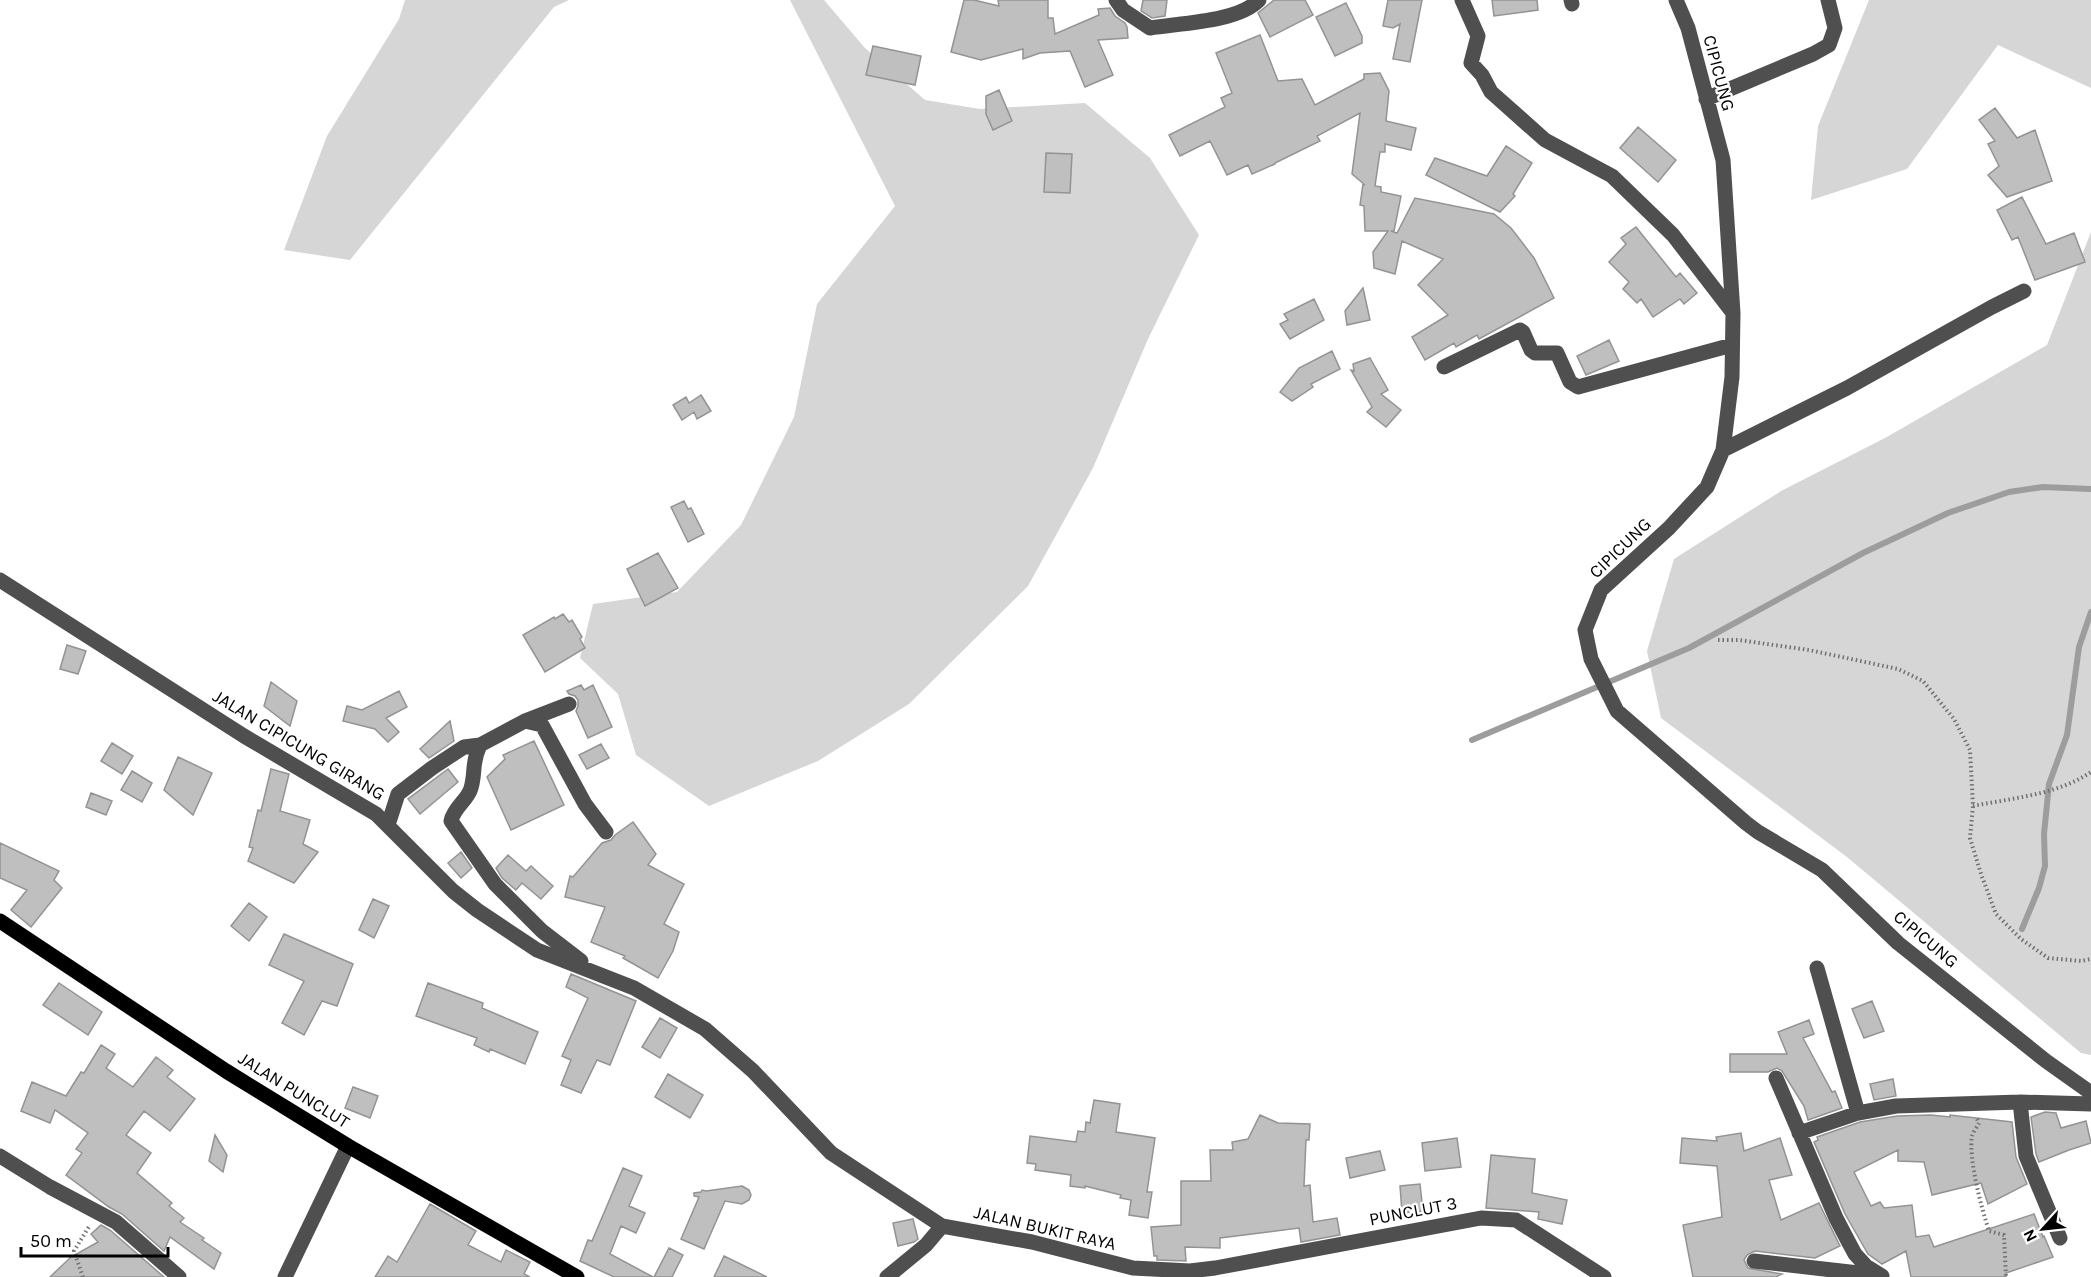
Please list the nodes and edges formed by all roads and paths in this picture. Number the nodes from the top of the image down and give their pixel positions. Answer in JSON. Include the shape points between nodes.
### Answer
{"nodes":[{"id":1,"x":1116,"y":0,"type":"edge"},
{"id":2,"x":1258,"y":0,"type":"edge"},
{"id":3,"x":1462,"y":0,"type":"edge"},
{"id":4,"x":1676,"y":0,"type":"edge"},
{"id":5,"x":1828,"y":0,"type":"edge"},
{"id":6,"x":1706,"y":99,"type":"junction"},
{"id":7,"x":2024,"y":291,"type":"dead end"},
{"id":8,"x":1733,"y":313,"type":"junction"},
{"id":9,"x":1732,"y":345,"type":"junction"},
{"id":10,"x":1444,"y":367,"type":"dead end"},
{"id":11,"x":1723,"y":450,"type":"junction"},
{"id":12,"x":0,"y":580,"type":"edge"},
{"id":13,"x":1718,"y":640,"type":"dead end"},
{"id":14,"x":569,"y":704,"type":"dead end"},
{"id":15,"x":525,"y":722,"type":"junction"},
{"id":16,"x":480,"y":745,"type":"junction"},
{"id":17,"x":2091,"y":772,"type":"edge"},
{"id":18,"x":1973,"y":806,"type":"junction"},
{"id":19,"x":388,"y":825,"type":"junction"},
{"id":20,"x":606,"y":832,"type":"dead end"},
{"id":21,"x":0,"y":921,"type":"edge"},
{"id":22,"x":2091,"y":959,"type":"edge"},
{"id":23,"x":1817,"y":968,"type":"dead end"},
{"id":24,"x":595,"y":972,"type":"junction"},
{"id":25,"x":1776,"y":1078,"type":"dead end"},
{"id":26,"x":2091,"y":1093,"type":"edge"},
{"id":27,"x":2020,"y":1101,"type":"junction"},
{"id":28,"x":2091,"y":1104,"type":"edge"},
{"id":29,"x":1858,"y":1113,"type":"junction"},
{"id":30,"x":1799,"y":1133,"type":"junction"},
{"id":31,"x":1972,"y":1136,"type":"dead end"},
{"id":32,"x":348,"y":1146,"type":"junction"},
{"id":33,"x":0,"y":1156,"type":"edge"},
{"id":34,"x":98,"y":1211,"type":"junction"},
{"id":35,"x":942,"y":1226,"type":"junction"},
{"id":36,"x":2060,"y":1238,"type":"dead end"},
{"id":37,"x":1754,"y":1261,"type":"dead end"},
{"id":38,"x":1215,"y":1268,"type":"joint"},
{"id":39,"x":83,"y":1277,"type":"edge"},
{"id":40,"x":179,"y":1277,"type":"edge"},
{"id":41,"x":285,"y":1277,"type":"edge"},
{"id":42,"x":577,"y":1277,"type":"edge"},
{"id":43,"x":887,"y":1277,"type":"edge"},
{"id":44,"x":1604,"y":1277,"type":"edge"},
{"id":45,"x":1882,"y":1277,"type":"edge"},
{"id":46,"x":2006,"y":1277,"type":"edge"}],
"edges":[{"from":1,"to":2,"type":"street","via":[[1123,10],[1150,28],[1237,15]]},
{"from":3,"to":8,"type":"street","via":[[1478,36],[1471,63],[1491,92],[1545,140],[1612,176],[1673,235]]},
{"from":4,"to":6,"type":"street","name":"CIPICUNG","via":[[1688,28]]},
{"from":5,"to":6,"type":"street","via":[[1835,28],[1829,45]]},
{"from":6,"to":8,"type":"street","name":"CIPICUNG","via":[[1723,160]]},
{"from":7,"to":11,"type":"street","via":[[1847,388]]},
{"from":8,"to":9,"type":"street","name":"CIPICUNG"},
{"from":9,"to":10,"type":"street","via":[[1578,387],[1570,382],[1557,353],[1536,354],[1520,330]]},
{"from":9,"to":11,"type":"street","name":"CIPICUNG"},
{"from":11,"to":26,"type":"street","name":"CIPICUNG","via":[[1707,487],[1601,590],[1585,630],[1591,659],[1617,711],[1746,823],[1822,870],[1898,944]]},
{"from":12,"to":19,"type":"street","name":"JALAN CIPICUNG GIRANG"},
{"from":13,"to":18,"type":"path","via":[[1809,650],[1898,669],[1923,681],[1954,719],[1970,750]]},
{"from":14,"to":15,"type":"street"},
{"from":15,"to":16,"type":"street"},
{"from":15,"to":20,"type":"street","via":[[542,725],[585,804]]},
{"from":16,"to":19,"type":"street","via":[[464,747],[398,794]]},
{"from":16,"to":24,"type":"street","via":[[474,757],[471,789],[453,813],[452,821],[495,884],[542,931]]},
{"from":17,"to":18,"type":"path","via":[[2079,781],[2050,791]]},
{"from":18,"to":22,"type":"path","via":[[1970,838],[1996,914],[2048,958]]},
{"from":19,"to":24,"type":"street","name":"JALAN CIPICUNG GIRANG","via":[[477,910],[537,950]]},
{"from":21,"to":32,"type":"main road","name":"JALAN PUNCLUT","via":[[226,1071]]},
{"from":23,"to":29,"type":"street"},
{"from":24,"to":35,"type":"street","name":"JALAN CIPICUNG GIRANG","via":[[634,987],[705,1029],[753,1071],[831,1153]]},
{"from":25,"to":30,"type":"street"},
{"from":27,"to":28,"type":"street"},
{"from":27,"to":29,"type":"street","via":[[1896,1106]]},
{"from":27,"to":36,"type":"street","via":[[2026,1156]]},
{"from":29,"to":30,"type":"street"},
{"from":30,"to":45,"type":"street","via":[[1855,1254]]},
{"from":31,"to":46,"type":"path","via":[[1982,1210],[1989,1231],[2004,1235]]},
{"from":32,"to":41,"type":"street"},
{"from":32,"to":42,"type":"main road","name":"JALAN PUNCLUT"},
{"from":33,"to":34,"type":"street"},
{"from":34,"to":39,"type":"path","via":[[74,1251]]},
{"from":34,"to":40,"type":"street"},
{"from":35,"to":38,"type":"street","name":"JALAN BUKIT RAYA","via":[[1032,1242],[1133,1268]]},
{"from":35,"to":43,"type":"street","via":[[926,1245]]},
{"from":37,"to":45,"type":"street"},
{"from":38,"to":44,"type":"street","name":"PUNCLUT 3","via":[[1481,1218],[1516,1220]]}]}
